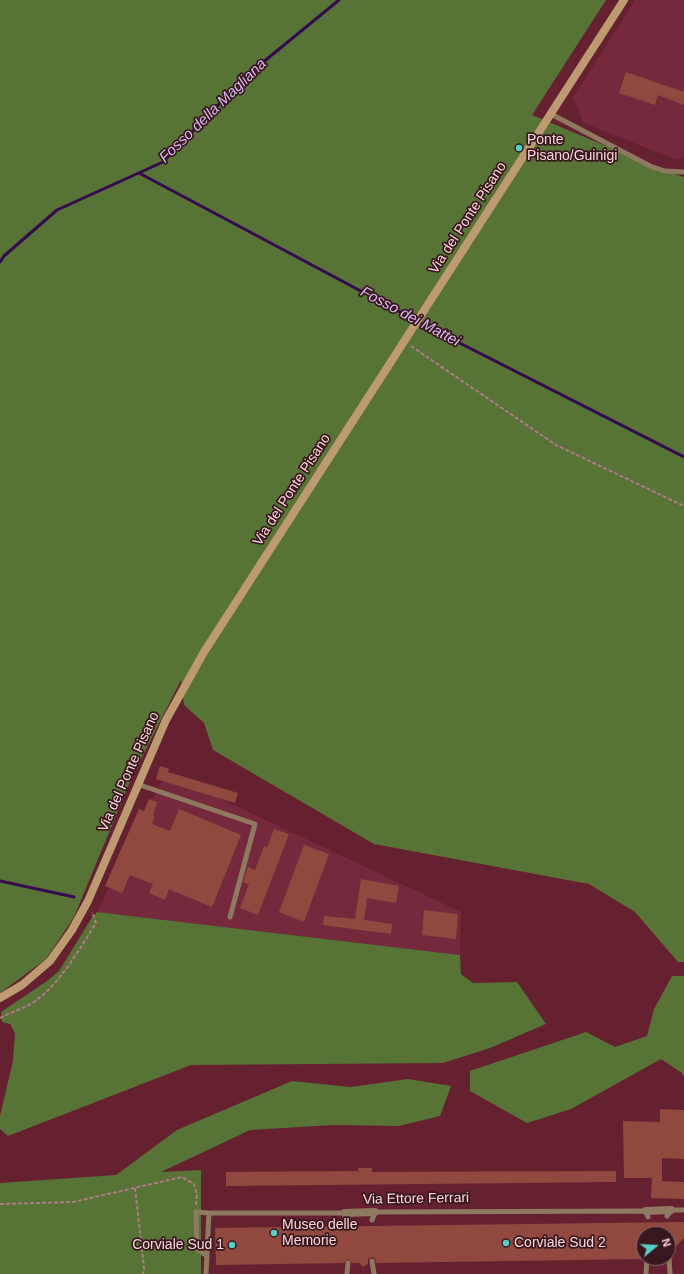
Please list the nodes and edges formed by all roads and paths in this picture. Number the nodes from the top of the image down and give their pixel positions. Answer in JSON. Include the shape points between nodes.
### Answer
{"nodes":[{"id":1,"x":624,"y":0,"type":"edge"},
{"id":2,"x":551,"y":114,"type":"junction"},
{"id":3,"x":684,"y":172,"type":"edge"},
{"id":4,"x":405,"y":339,"type":"junction"},
{"id":5,"x":684,"y":506,"type":"edge"},
{"id":6,"x":137,"y":784,"type":"junction"},
{"id":7,"x":88,"y":901,"type":"junction"},
{"id":8,"x":230,"y":917,"type":"dead end"},
{"id":9,"x":0,"y":998,"type":"edge"},
{"id":10,"x":0,"y":1018,"type":"edge"},
{"id":11,"x":135,"y":1188,"type":"junction"},
{"id":12,"x":0,"y":1204,"type":"edge"},
{"id":13,"x":684,"y":1210,"type":"edge"},
{"id":14,"x":196,"y":1212,"type":"junction"},
{"id":15,"x":375,"y":1212,"type":"junction"},
{"id":16,"x":209,"y":1213,"type":"junction"},
{"id":17,"x":669,"y":1213,"type":"joint"},
{"id":18,"x":647,"y":1214,"type":"joint"},
{"id":19,"x":347,"y":1216,"type":"joint"},
{"id":20,"x":372,"y":1220,"type":"dead end"},
{"id":21,"x":207,"y":1256,"type":"junction"},
{"id":22,"x":372,"y":1261,"type":"dead end"},
{"id":23,"x":348,"y":1263,"type":"dead end"},
{"id":24,"x":143,"y":1274,"type":"edge"},
{"id":25,"x":206,"y":1274,"type":"edge"},
{"id":26,"x":347,"y":1274,"type":"edge"},
{"id":27,"x":374,"y":1274,"type":"edge"}],
"edges":[{"from":1,"to":2,"type":"street","name":"Via del Ponte Pisano"},
{"from":2,"to":3,"type":"lane","via":[[650,166],[665,171]]},
{"from":2,"to":4,"type":"street","name":"Via del Ponte Pisano"},
{"from":4,"to":5,"type":"path","via":[[556,445]]},
{"from":4,"to":6,"type":"street","name":"Via del Ponte Pisano","via":[[204,652],[166,720]]},
{"from":6,"to":7,"type":"street","name":"Via del Ponte Pisano"},
{"from":6,"to":8,"type":"lane","via":[[255,824]]},
{"from":7,"to":9,"type":"street","name":"Via del Ponte Pisano","via":[[54,957],[22,985]]},
{"from":7,"to":10,"type":"path","via":[[96,923],[67,968],[31,1004]]},
{"from":11,"to":12,"type":"path","via":[[73,1202]]},
{"from":11,"to":14,"type":"path","via":[[176,1177],[187,1179],[194,1184],[197,1194]]},
{"from":11,"to":24,"type":"path"},
{"from":13,"to":17,"type":"lane","name":"Via Ettore Ferrari"},
{"from":14,"to":16,"type":"lane","name":"Via Ettore Ferrari"},
{"from":14,"to":21,"type":"lane","via":[[197,1249]]},
{"from":15,"to":18,"type":"lane","name":"Via Ettore Ferrari"},
{"from":15,"to":19,"type":"street","name":"Via Ettore Ferrari"},
{"from":15,"to":20,"type":"lane"},
{"from":16,"to":19,"type":"lane","name":"Via Ettore Ferrari"},
{"from":16,"to":21,"type":"lane"},
{"from":17,"to":18,"type":"street","name":"Via Ettore Ferrari"},
{"from":21,"to":25,"type":"lane"},
{"from":22,"to":27,"type":"lane"},
{"from":23,"to":26,"type":"lane"}]}
